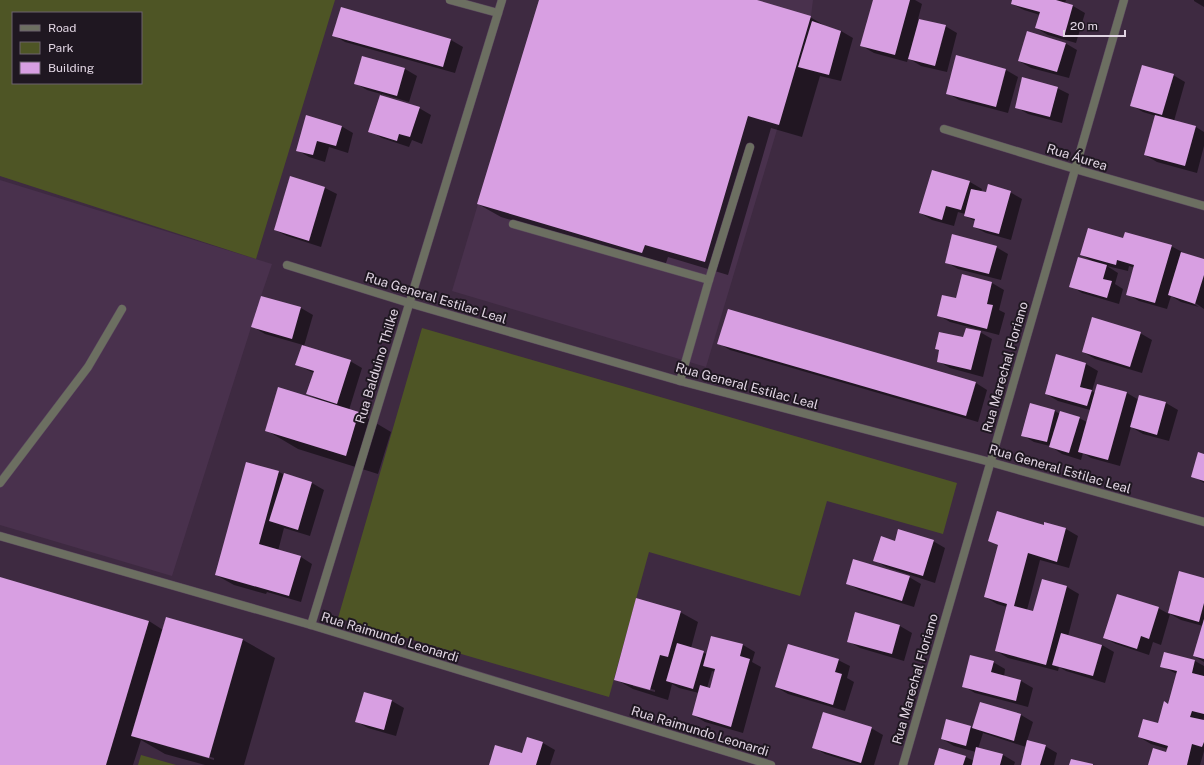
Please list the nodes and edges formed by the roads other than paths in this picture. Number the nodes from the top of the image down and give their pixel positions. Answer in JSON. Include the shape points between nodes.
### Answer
{"nodes":[{"id":1,"x":450,"y":0,"type":"edge"},
{"id":2,"x":502,"y":0,"type":"edge"},
{"id":3,"x":1124,"y":0,"type":"edge"},
{"id":4,"x":498,"y":14,"type":"junction"},
{"id":5,"x":944,"y":129,"type":"dead end"},
{"id":6,"x":750,"y":146,"type":"dead end"},
{"id":7,"x":1075,"y":169,"type":"junction"},
{"id":8,"x":1204,"y":206,"type":"edge"},
{"id":9,"x":513,"y":224,"type":"dead end"},
{"id":10,"x":287,"y":264,"type":"dead end"},
{"id":11,"x":709,"y":280,"type":"junction"},
{"id":12,"x":409,"y":303,"type":"junction"},
{"id":13,"x":122,"y":309,"type":"dead end"},
{"id":14,"x":680,"y":381,"type":"junction"},
{"id":15,"x":990,"y":462,"type":"junction"},
{"id":16,"x":0,"y":483,"type":"edge"},
{"id":17,"x":1204,"y":522,"type":"edge"},
{"id":18,"x":0,"y":536,"type":"edge"},
{"id":19,"x":311,"y":625,"type":"junction"},
{"id":20,"x":771,"y":765,"type":"edge"},
{"id":21,"x":903,"y":765,"type":"edge"}],
"edges":[{"from":1,"to":4,"type":"street"},
{"from":2,"to":4,"type":"street","name":"Rua Balduino Thilke"},
{"from":3,"to":7,"type":"street","name":"Rua Marechal Floriano"},
{"from":4,"to":12,"type":"street","name":"Rua Balduino Thilke"},
{"from":5,"to":7,"type":"street","name":"Rua Áurea"},
{"from":6,"to":11,"type":"street"},
{"from":7,"to":8,"type":"street","name":"Rua Áurea"},
{"from":7,"to":15,"type":"street","name":"Rua Marechal Floriano"},
{"from":9,"to":11,"type":"street"},
{"from":10,"to":12,"type":"street","name":"Rua General Estilac Leal"},
{"from":11,"to":14,"type":"street"},
{"from":12,"to":14,"type":"street","name":"Rua General Estilac Leal"},
{"from":12,"to":19,"type":"street","name":"Rua Balduino Thilke"},
{"from":13,"to":16,"type":"street","via":[[88,367]]},
{"from":14,"to":15,"type":"street","name":"Rua General Estilac Leal"},
{"from":15,"to":17,"type":"street","name":"Rua General Estilac Leal"},
{"from":15,"to":21,"type":"street","name":"Rua Marechal Floriano"},
{"from":18,"to":19,"type":"street","name":"Rua Raimundo Leonardi"},
{"from":19,"to":20,"type":"street","name":"Rua Raimundo Leonardi"}]}
